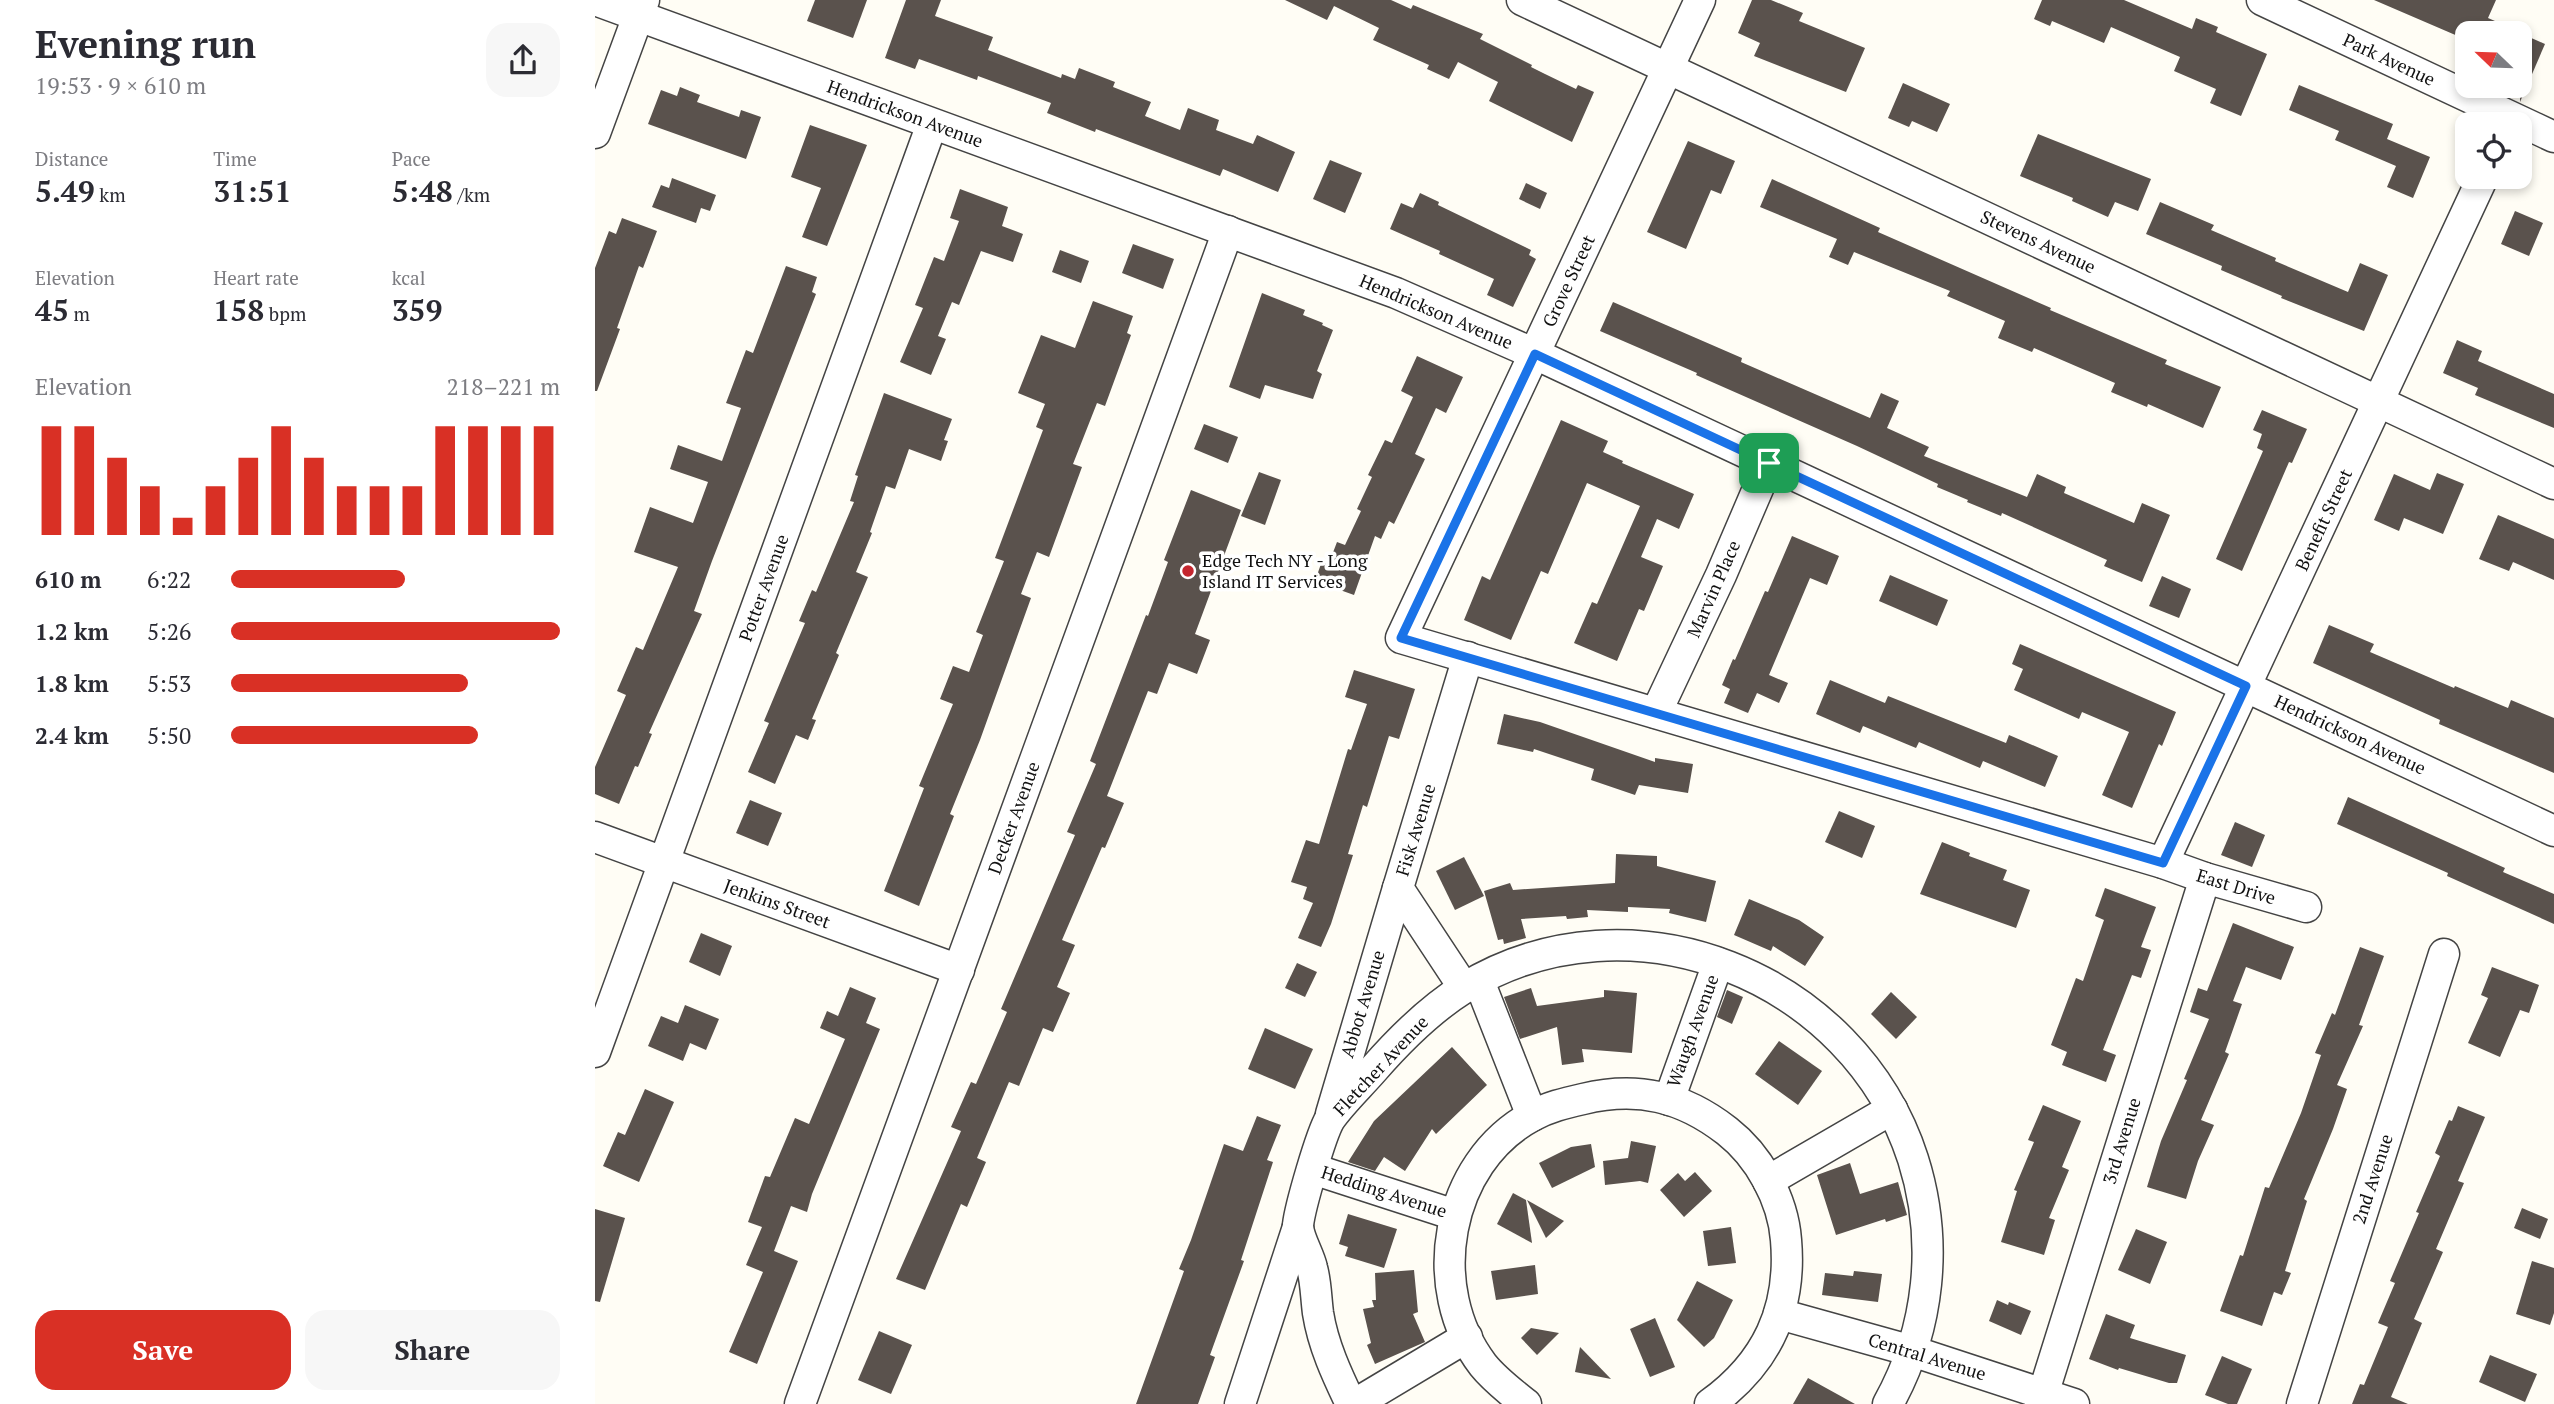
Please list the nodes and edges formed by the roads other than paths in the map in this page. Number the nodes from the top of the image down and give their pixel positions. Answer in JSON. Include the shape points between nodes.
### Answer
{"nodes":[{"id":1,"x":595,"y":0,"type":"edge"},
{"id":2,"x":1522,"y":0,"type":"edge"},
{"id":3,"x":1700,"y":0,"type":"edge"},
{"id":4,"x":2262,"y":0,"type":"edge"},
{"id":5,"x":641,"y":8,"type":"edge"},
{"id":6,"x":1668,"y":68,"type":"junction"},
{"id":7,"x":2491,"y":112,"type":"edge"},
{"id":8,"x":932,"y":124,"type":"junction"},
{"id":9,"x":2532,"y":129,"type":"edge"},
{"id":10,"x":595,"y":133,"type":"edge"},
{"id":11,"x":2554,"y":137,"type":"edge"},
{"id":12,"x":2477,"y":189,"type":"edge"},
{"id":13,"x":1228,"y":232,"type":"junction"},
{"id":14,"x":1535,"y":354,"type":"junction"},
{"id":15,"x":2379,"y":401,"type":"junction"},
{"id":16,"x":1769,"y":463,"type":"junction"},
{"id":17,"x":2554,"y":484,"type":"edge"},
{"id":18,"x":1401,"y":638,"type":"joint"},
{"id":19,"x":1468,"y":657,"type":"junction"},
{"id":20,"x":2246,"y":686,"type":"junction"},
{"id":21,"x":1656,"y":713,"type":"junction"},
{"id":22,"x":2554,"y":831,"type":"edge"},
{"id":23,"x":595,"y":837,"type":"edge"},
{"id":24,"x":664,"y":863,"type":"junction"},
{"id":25,"x":2163,"y":863,"type":"junction"},
{"id":26,"x":2204,"y":878,"type":"junction"},
{"id":27,"x":1398,"y":888,"type":"junction"},
{"id":28,"x":2306,"y":907,"type":"dead end"},
{"id":29,"x":2444,"y":954,"type":"dead end"},
{"id":30,"x":1718,"y":963,"type":"junction"},
{"id":31,"x":959,"y":970,"type":"junction"},
{"id":32,"x":1471,"y":985,"type":"junction"},
{"id":33,"x":595,"y":1052,"type":"edge"},
{"id":34,"x":1669,"y":1100,"type":"junction"},
{"id":35,"x":1892,"y":1110,"type":"junction"},
{"id":36,"x":1532,"y":1116,"type":"junction"},
{"id":37,"x":1329,"y":1121,"type":"junction"},
{"id":38,"x":1313,"y":1169,"type":"junction"},
{"id":39,"x":1768,"y":1181,"type":"junction"},
{"id":40,"x":1455,"y":1215,"type":"junction"},
{"id":41,"x":1298,"y":1227,"type":"junction"},
{"id":42,"x":1779,"y":1314,"type":"junction"},
{"id":43,"x":1467,"y":1337,"type":"junction"},
{"id":44,"x":1912,"y":1351,"type":"junction"},
{"id":45,"x":2042,"y":1399,"type":"edge"},
{"id":46,"x":800,"y":1404,"type":"edge"},
{"id":47,"x":1240,"y":1404,"type":"edge"},
{"id":48,"x":1353,"y":1404,"type":"edge"},
{"id":49,"x":1527,"y":1404,"type":"edge"},
{"id":50,"x":1710,"y":1404,"type":"edge"},
{"id":51,"x":1888,"y":1404,"type":"edge"},
{"id":52,"x":2074,"y":1404,"type":"edge"},
{"id":53,"x":2302,"y":1404,"type":"edge"}],
"edges":[{"from":1,"to":5,"type":"street","name":"Hendrickson Avenue"},
{"from":2,"to":6,"type":"street","name":"Stevens Avenue"},
{"from":3,"to":6,"type":"street","name":"Grove Street"},
{"from":4,"to":7,"type":"street","name":"Park Avenue"},
{"from":5,"to":8,"type":"street","name":"Hendrickson Avenue"},
{"from":5,"to":10,"type":"street"},
{"from":6,"to":14,"type":"street","name":"Grove Street"},
{"from":6,"to":15,"type":"street","name":"Stevens Avenue"},
{"from":8,"to":13,"type":"street","name":"Hendrickson Avenue"},
{"from":8,"to":24,"type":"street","name":"Potter Avenue"},
{"from":9,"to":11,"type":"street","name":"Park Avenue"},
{"from":12,"to":15,"type":"street","name":"Benefit Street"},
{"from":13,"to":14,"type":"street","name":"Hendrickson Avenue","via":[[1396,293]]},
{"from":13,"to":31,"type":"street","name":"Decker Avenue"},
{"from":14,"to":16,"type":"street","name":"Hendrickson Avenue"},
{"from":14,"to":18,"type":"street","name":"Grove Street"},
{"from":15,"to":17,"type":"street","name":"Stevens Avenue"},
{"from":15,"to":20,"type":"street","name":"Benefit Street"},
{"from":16,"to":20,"type":"street","name":"Hendrickson Avenue"},
{"from":16,"to":21,"type":"street","name":"Marvin Place"},
{"from":18,"to":19,"type":"street","name":"East Drive"},
{"from":19,"to":21,"type":"street","name":"East Drive"},
{"from":19,"to":27,"type":"street","name":"Fisk Avenue"},
{"from":20,"to":22,"type":"street","name":"Hendrickson Avenue"},
{"from":20,"to":25,"type":"street","name":"Benefit Street"},
{"from":21,"to":25,"type":"street","name":"East Drive"},
{"from":23,"to":24,"type":"street","name":"Jenkins Street"},
{"from":24,"to":31,"type":"street","name":"Jenkins Street"},
{"from":24,"to":33,"type":"street","name":"Potter Avenue"},
{"from":25,"to":26,"type":"street","name":"East Drive"},
{"from":26,"to":28,"type":"street","name":"East Drive"},
{"from":26,"to":45,"type":"street","name":"3rd Avenue"},
{"from":27,"to":32,"type":"street","name":"Fisk Avenue"},
{"from":27,"to":37,"type":"street","name":"Abbot Avenue"},
{"from":29,"to":53,"type":"street","name":"2nd Avenue"},
{"from":30,"to":32,"type":"street","name":"Fletcher Avenue","via":[[1665,948],[1603,946],[1541,956]]},
{"from":30,"to":34,"type":"street","name":"Waugh Avenue"},
{"from":30,"to":35,"type":"street","name":"Fletcher Avenue","via":[[1760,979],[1822,1021],[1850,1047]]},
{"from":31,"to":46,"type":"street","name":"Decker Avenue"},
{"from":32,"to":36,"type":"street","name":"Fisk Avenue"},
{"from":32,"to":37,"type":"street","name":"Fletcher Avenue","via":[[1417,1023]]},
{"from":34,"to":36,"type":"street","via":[[1635,1092],[1609,1093]]},
{"from":34,"to":39,"type":"street","via":[[1689,1106],[1735,1137]]},
{"from":35,"to":39,"type":"street"},
{"from":35,"to":44,"type":"street","name":"Fletcher Avenue","via":[[1918,1176],[1928,1246],[1922,1317]]},
{"from":36,"to":40,"type":"street","via":[[1503,1136],[1483,1160]]},
{"from":37,"to":38,"type":"street","name":"Fletcher Avenue"},
{"from":38,"to":40,"type":"street","name":"Hedding Avenue"},
{"from":38,"to":41,"type":"street","name":"Fletcher Avenue"},
{"from":39,"to":42,"type":"street","via":[[1779,1206],[1787,1247],[1786,1287]]},
{"from":40,"to":43,"type":"street","via":[[1450,1240],[1451,1290]]},
{"from":41,"to":47,"type":"street"},
{"from":41,"to":48,"type":"street","via":[[1313,1268],[1318,1316],[1331,1362]]},
{"from":42,"to":44,"type":"street","name":"Central Avenue"},
{"from":42,"to":50,"type":"street","via":[[1758,1357]]},
{"from":43,"to":48,"type":"street"},
{"from":43,"to":49,"type":"street","via":[[1483,1365]]},
{"from":44,"to":45,"type":"street","name":"Central Avenue"},
{"from":44,"to":51,"type":"street","name":"Fletcher Avenue"},
{"from":45,"to":52,"type":"street","name":"Central Avenue"}]}
